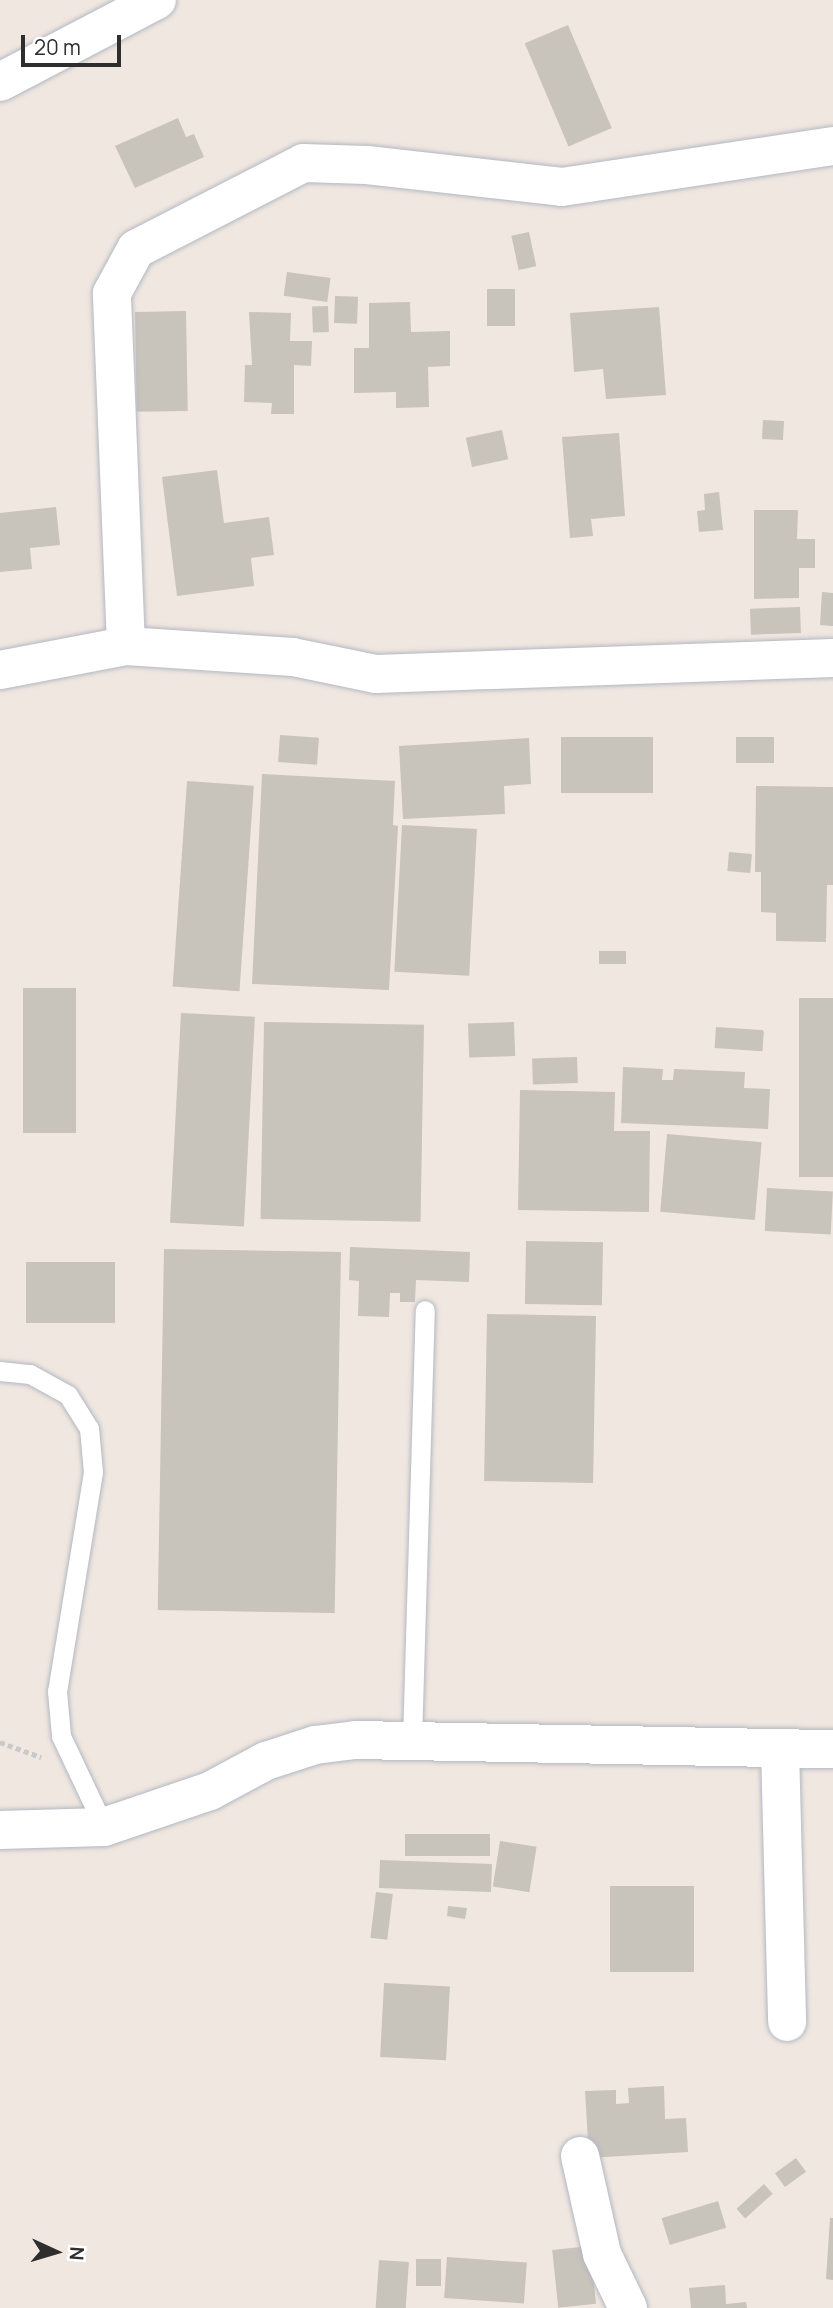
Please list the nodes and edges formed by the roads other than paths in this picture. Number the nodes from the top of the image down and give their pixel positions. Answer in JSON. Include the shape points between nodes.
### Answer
{"nodes":[{"id":1,"x":157,"y":0,"type":"edge"},
{"id":2,"x":0,"y":82,"type":"edge"},
{"id":3,"x":833,"y":146,"type":"edge"},
{"id":4,"x":126,"y":646,"type":"junction"},
{"id":5,"x":833,"y":658,"type":"edge"},
{"id":6,"x":0,"y":670,"type":"edge"},
{"id":7,"x":425,"y":1310,"type":"dead end"},
{"id":8,"x":0,"y":1371,"type":"edge"},
{"id":9,"x":412,"y":1741,"type":"junction"},
{"id":10,"x":780,"y":1749,"type":"junction"},
{"id":11,"x":833,"y":1749,"type":"edge"},
{"id":12,"x":104,"y":1827,"type":"junction"},
{"id":13,"x":0,"y":1830,"type":"edge"},
{"id":14,"x":787,"y":2022,"type":"dead end"},
{"id":15,"x":580,"y":2157,"type":"dead end"},
{"id":16,"x":628,"y":2308,"type":"edge"}],
"edges":[{"from":1,"to":2,"type":"street"},
{"from":3,"to":4,"type":"street","via":[[562,187],[367,165],[303,163],[136,250],[112,293]]},
{"from":4,"to":5,"type":"street","via":[[293,657],[376,674]]},
{"from":4,"to":6,"type":"street"},
{"from":7,"to":9,"type":"lane"},
{"from":8,"to":12,"type":"lane","via":[[30,1374],[68,1395],[89,1428],[93,1472],[57,1691],[61,1736]]},
{"from":9,"to":10,"type":"street"},
{"from":9,"to":12,"type":"street","via":[[315,1745],[266,1761],[172,1806]]},
{"from":10,"to":11,"type":"street"},
{"from":10,"to":14,"type":"street"},
{"from":12,"to":13,"type":"street"},
{"from":15,"to":16,"type":"street","via":[[602,2254]]}]}
